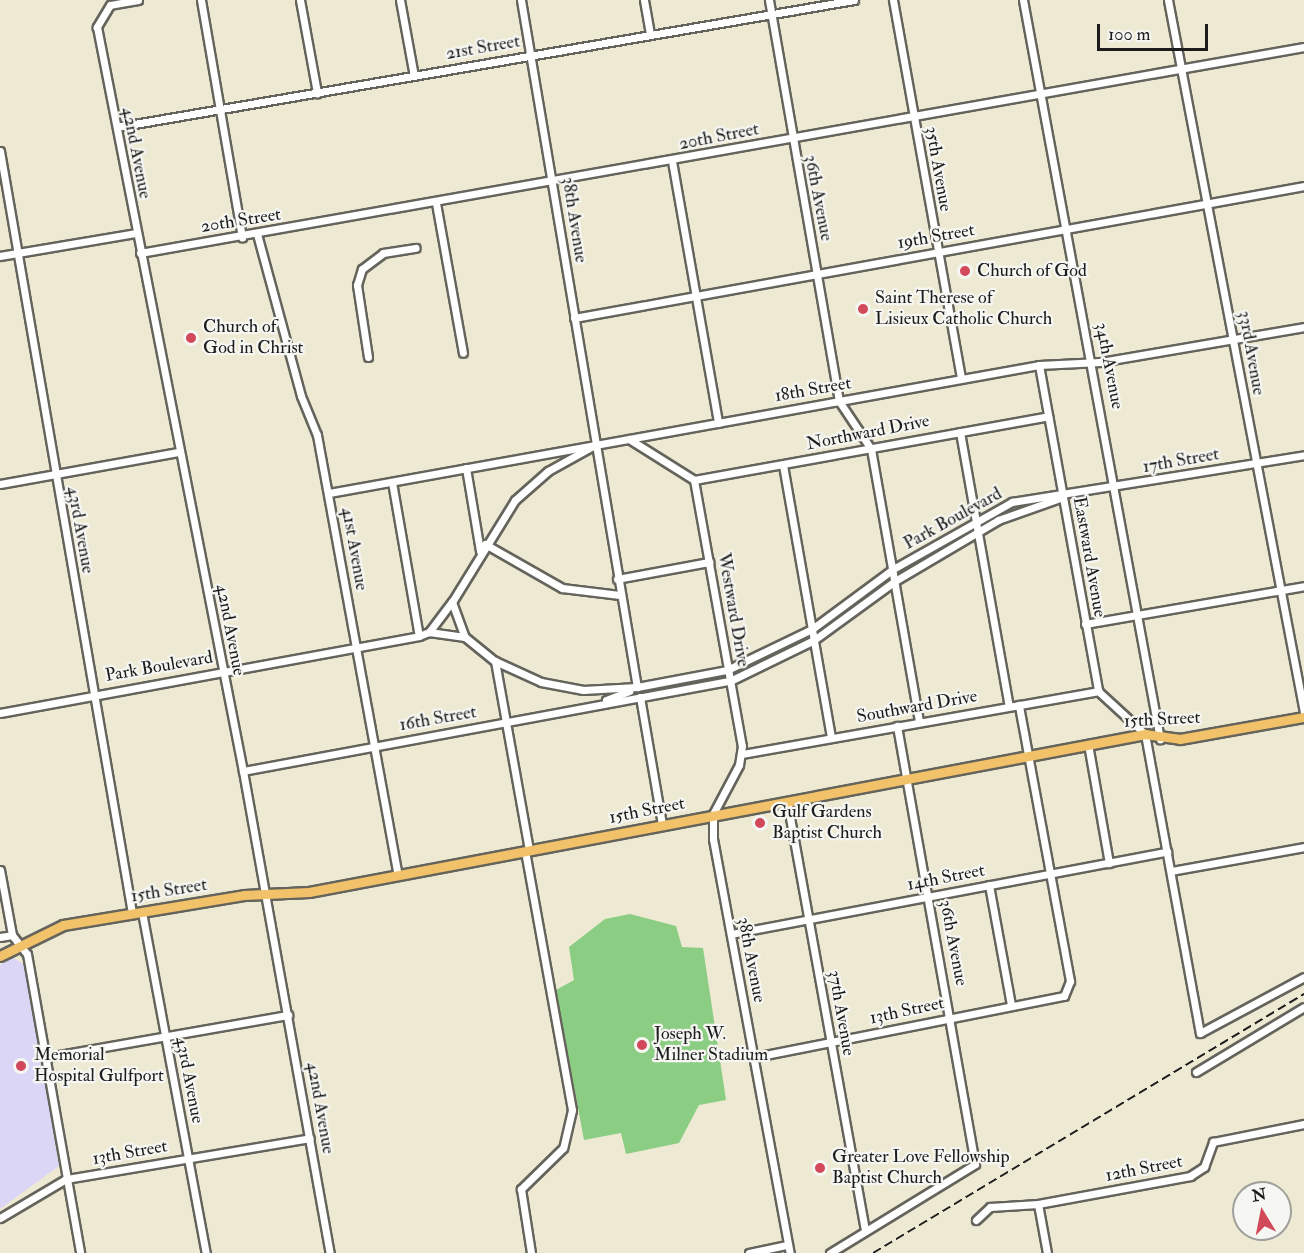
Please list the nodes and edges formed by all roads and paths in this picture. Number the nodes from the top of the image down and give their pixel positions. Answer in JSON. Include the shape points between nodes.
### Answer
{"nodes":[{"id":1,"x":138,"y":0,"type":"edge"},
{"id":2,"x":201,"y":0,"type":"edge"},
{"id":3,"x":300,"y":0,"type":"edge"},
{"id":4,"x":400,"y":0,"type":"edge"},
{"id":5,"x":521,"y":0,"type":"edge"},
{"id":6,"x":644,"y":0,"type":"edge"},
{"id":7,"x":769,"y":0,"type":"edge"},
{"id":8,"x":854,"y":0,"type":"edge"},
{"id":9,"x":893,"y":0,"type":"edge"},
{"id":10,"x":1023,"y":0,"type":"edge"},
{"id":11,"x":1168,"y":0,"type":"edge"},
{"id":12,"x":771,"y":14,"type":"junction"},
{"id":13,"x":650,"y":34,"type":"junction"},
{"id":14,"x":1304,"y":47,"type":"edge"},
{"id":15,"x":531,"y":55,"type":"junction"},
{"id":16,"x":1180,"y":68,"type":"junction"},
{"id":17,"x":414,"y":76,"type":"junction"},
{"id":18,"x":317,"y":93,"type":"junction"},
{"id":19,"x":1040,"y":93,"type":"junction"},
{"id":20,"x":219,"y":111,"type":"junction"},
{"id":21,"x":913,"y":117,"type":"junction"},
{"id":22,"x":117,"y":127,"type":"junction"},
{"id":23,"x":791,"y":139,"type":"junction"},
{"id":24,"x":0,"y":151,"type":"edge"},
{"id":25,"x":672,"y":161,"type":"junction"},
{"id":26,"x":553,"y":183,"type":"junction"},
{"id":27,"x":1304,"y":186,"type":"edge"},
{"id":28,"x":436,"y":203,"type":"junction"},
{"id":29,"x":1207,"y":203,"type":"junction"},
{"id":30,"x":1066,"y":228,"type":"junction"},
{"id":31,"x":136,"y":233,"type":"junction"},
{"id":32,"x":257,"y":234,"type":"junction"},
{"id":33,"x":242,"y":237,"type":"junction"},
{"id":34,"x":416,"y":248,"type":"dead end"},
{"id":35,"x":939,"y":252,"type":"junction"},
{"id":36,"x":18,"y":253,"type":"junction"},
{"id":37,"x":140,"y":253,"type":"junction"},
{"id":38,"x":0,"y":256,"type":"edge"},
{"id":39,"x":817,"y":273,"type":"junction"},
{"id":40,"x":696,"y":295,"type":"junction"},
{"id":41,"x":574,"y":318,"type":"junction"},
{"id":42,"x":1304,"y":327,"type":"edge"},
{"id":43,"x":1233,"y":340,"type":"junction"},
{"id":44,"x":464,"y":353,"type":"dead end"},
{"id":45,"x":368,"y":357,"type":"dead end"},
{"id":46,"x":1092,"y":359,"type":"junction"},
{"id":47,"x":1039,"y":365,"type":"junction"},
{"id":48,"x":961,"y":379,"type":"junction"},
{"id":49,"x":839,"y":401,"type":"junction"},
{"id":50,"x":1048,"y":416,"type":"junction"},
{"id":51,"x":718,"y":423,"type":"junction"},
{"id":52,"x":960,"y":432,"type":"junction"},
{"id":53,"x":629,"y":439,"type":"junction"},
{"id":54,"x":593,"y":446,"type":"junction"},
{"id":55,"x":871,"y":449,"type":"junction"},
{"id":56,"x":178,"y":452,"type":"junction"},
{"id":57,"x":1304,"y":455,"type":"edge"},
{"id":58,"x":1255,"y":464,"type":"junction"},
{"id":59,"x":783,"y":465,"type":"junction"},
{"id":60,"x":466,"y":468,"type":"junction"},
{"id":61,"x":55,"y":473,"type":"junction"},
{"id":62,"x":694,"y":480,"type":"junction"},
{"id":63,"x":392,"y":482,"type":"junction"},
{"id":64,"x":0,"y":484,"type":"edge"},
{"id":65,"x":1116,"y":488,"type":"junction"},
{"id":66,"x":329,"y":493,"type":"junction"},
{"id":67,"x":1063,"y":497,"type":"junction"},
{"id":68,"x":976,"y":523,"type":"junction"},
{"id":69,"x":978,"y":534,"type":"junction"},
{"id":70,"x":485,"y":544,"type":"junction"},
{"id":71,"x":480,"y":551,"type":"junction"},
{"id":72,"x":709,"y":562,"type":"junction"},
{"id":73,"x":893,"y":569,"type":"junction"},
{"id":74,"x":617,"y":579,"type":"junction"},
{"id":75,"x":895,"y":581,"type":"junction"},
{"id":76,"x":1304,"y":586,"type":"edge"},
{"id":77,"x":1280,"y":591,"type":"junction"},
{"id":78,"x":620,"y":595,"type":"junction"},
{"id":79,"x":452,"y":602,"type":"junction"},
{"id":80,"x":1140,"y":615,"type":"junction"},
{"id":81,"x":1085,"y":624,"type":"junction"},
{"id":82,"x":812,"y":628,"type":"junction"},
{"id":83,"x":429,"y":632,"type":"junction"},
{"id":84,"x":419,"y":636,"type":"junction"},
{"id":85,"x":465,"y":636,"type":"junction"},
{"id":86,"x":813,"y":640,"type":"junction"},
{"id":87,"x":357,"y":648,"type":"junction"},
{"id":88,"x":495,"y":661,"type":"junction"},
{"id":89,"x":727,"y":670,"type":"junction"},
{"id":90,"x":223,"y":671,"type":"junction"},
{"id":91,"x":730,"y":681,"type":"junction"},
{"id":92,"x":637,"y":687,"type":"junction"},
{"id":93,"x":1098,"y":691,"type":"junction"},
{"id":94,"x":93,"y":694,"type":"junction"},
{"id":95,"x":640,"y":697,"type":"junction"},
{"id":96,"x":1019,"y":705,"type":"junction"},
{"id":97,"x":588,"y":706,"type":"junction"},
{"id":98,"x":1009,"y":706,"type":"junction"},
{"id":99,"x":1304,"y":712,"type":"edge"},
{"id":100,"x":0,"y":713,"type":"edge"},
{"id":101,"x":1304,"y":717,"type":"edge"},
{"id":102,"x":506,"y":721,"type":"junction"},
{"id":103,"x":920,"y":722,"type":"junction"},
{"id":104,"x":897,"y":726,"type":"junction"},
{"id":105,"x":1145,"y":734,"type":"junction"},
{"id":106,"x":831,"y":738,"type":"junction"},
{"id":107,"x":1160,"y":739,"type":"junction"},
{"id":108,"x":1088,"y":744,"type":"junction"},
{"id":109,"x":375,"y":746,"type":"junction"},
{"id":110,"x":742,"y":754,"type":"junction"},
{"id":111,"x":1028,"y":754,"type":"junction"},
{"id":112,"x":243,"y":771,"type":"junction"},
{"id":113,"x":907,"y":777,"type":"junction"},
{"id":114,"x":787,"y":801,"type":"junction"},
{"id":115,"x":713,"y":814,"type":"junction"},
{"id":116,"x":662,"y":825,"type":"junction"},
{"id":117,"x":1304,"y":847,"type":"edge"},
{"id":118,"x":527,"y":851,"type":"junction"},
{"id":119,"x":1167,"y":852,"type":"junction"},
{"id":120,"x":1109,"y":863,"type":"junction"},
{"id":121,"x":0,"y":870,"type":"edge"},
{"id":122,"x":1171,"y":872,"type":"junction"},
{"id":123,"x":1049,"y":874,"type":"junction"},
{"id":124,"x":398,"y":875,"type":"junction"},
{"id":125,"x":988,"y":885,"type":"junction"},
{"id":126,"x":265,"y":896,"type":"junction"},
{"id":127,"x":929,"y":897,"type":"junction"},
{"id":128,"x":142,"y":912,"type":"junction"},
{"id":129,"x":132,"y":913,"type":"junction"},
{"id":130,"x":808,"y":919,"type":"junction"},
{"id":131,"x":730,"y":934,"type":"junction"},
{"id":132,"x":12,"y":935,"type":"junction"},
{"id":133,"x":0,"y":937,"type":"edge"},
{"id":134,"x":20,"y":943,"type":"junction"},
{"id":135,"x":0,"y":956,"type":"edge"},
{"id":136,"x":1304,"y":977,"type":"edge"},
{"id":137,"x":1011,"y":1005,"type":"junction"},
{"id":138,"x":1304,"y":1007,"type":"edge"},
{"id":139,"x":288,"y":1015,"type":"junction"},
{"id":140,"x":952,"y":1017,"type":"junction"},
{"id":141,"x":166,"y":1036,"type":"junction"},
{"id":142,"x":830,"y":1042,"type":"junction"},
{"id":143,"x":47,"y":1057,"type":"junction"},
{"id":144,"x":755,"y":1057,"type":"junction"},
{"id":145,"x":1196,"y":1072,"type":"dead end"},
{"id":146,"x":1304,"y":1124,"type":"edge"},
{"id":147,"x":310,"y":1138,"type":"junction"},
{"id":148,"x":188,"y":1158,"type":"junction"},
{"id":149,"x":66,"y":1179,"type":"junction"},
{"id":150,"x":1038,"y":1204,"type":"junction"},
{"id":151,"x":0,"y":1218,"type":"edge"},
{"id":152,"x":976,"y":1220,"type":"dead end"},
{"id":153,"x":865,"y":1232,"type":"junction"},
{"id":154,"x":788,"y":1245,"type":"junction"},
{"id":155,"x":80,"y":1253,"type":"edge"},
{"id":156,"x":206,"y":1253,"type":"edge"},
{"id":157,"x":330,"y":1253,"type":"edge"},
{"id":158,"x":531,"y":1253,"type":"edge"},
{"id":159,"x":749,"y":1253,"type":"edge"},
{"id":160,"x":790,"y":1253,"type":"edge"},
{"id":161,"x":830,"y":1253,"type":"edge"},
{"id":162,"x":1047,"y":1253,"type":"edge"}],
"edges":[{"from":1,"to":22,"type":"street","name":"42nd Avenue","via":[[110,5],[100,15],[97,27]]},
{"from":2,"to":20,"type":"street"},
{"from":3,"to":18,"type":"street"},
{"from":4,"to":17,"type":"street"},
{"from":5,"to":15,"type":"street","name":"38th Avenue"},
{"from":6,"to":13,"type":"street"},
{"from":7,"to":12,"type":"street","name":"36th Avenue"},
{"from":8,"to":12,"type":"street","name":"21st Street"},
{"from":9,"to":21,"type":"street","name":"35th Avenue"},
{"from":10,"to":19,"type":"street","name":"34th Avenue"},
{"from":11,"to":16,"type":"street","name":"33rd Avenue"},
{"from":12,"to":13,"type":"street","name":"21st Street"},
{"from":12,"to":23,"type":"street","name":"36th Avenue"},
{"from":13,"to":15,"type":"street","name":"21st Street"},
{"from":14,"to":16,"type":"street","name":"20th Street"},
{"from":15,"to":17,"type":"street","name":"21st Street"},
{"from":15,"to":26,"type":"street","name":"38th Avenue"},
{"from":16,"to":19,"type":"street","name":"20th Street"},
{"from":16,"to":29,"type":"street","name":"33rd Avenue"},
{"from":17,"to":18,"type":"street","name":"21st Street"},
{"from":18,"to":20,"type":"street","name":"21st Street"},
{"from":19,"to":21,"type":"street","name":"20th Street"},
{"from":19,"to":30,"type":"street","name":"34th Avenue"},
{"from":20,"to":22,"type":"street","name":"21st Street"},
{"from":20,"to":33,"type":"street"},
{"from":21,"to":23,"type":"street","name":"20th Street"},
{"from":21,"to":35,"type":"street","name":"35th Avenue"},
{"from":22,"to":31,"type":"street","name":"42nd Avenue"},
{"from":23,"to":25,"type":"street","name":"20th Street"},
{"from":23,"to":39,"type":"street","name":"36th Avenue"},
{"from":24,"to":36,"type":"street","name":"43rd Avenue"},
{"from":25,"to":26,"type":"street","name":"20th Street"},
{"from":25,"to":40,"type":"street"},
{"from":26,"to":28,"type":"street","name":"20th Street"},
{"from":26,"to":41,"type":"street","name":"38th Avenue"},
{"from":27,"to":29,"type":"street","name":"19th Street"},
{"from":28,"to":32,"type":"street","name":"20th Street"},
{"from":28,"to":44,"type":"street"},
{"from":29,"to":30,"type":"street","name":"19th Street"},
{"from":29,"to":43,"type":"street","name":"33rd Avenue"},
{"from":30,"to":35,"type":"street","name":"19th Street"},
{"from":30,"to":46,"type":"street","name":"34th Avenue"},
{"from":31,"to":36,"type":"street"},
{"from":31,"to":37,"type":"street","name":"42nd Avenue"},
{"from":32,"to":33,"type":"street","name":"20th Street"},
{"from":32,"to":66,"type":"street","name":"41st Avenue"},
{"from":33,"to":37,"type":"street","name":"20th Street"},
{"from":34,"to":45,"type":"street","via":[[383,253],[362,269],[357,285]]},
{"from":35,"to":39,"type":"street","name":"19th Street"},
{"from":35,"to":48,"type":"street","name":"35th Avenue"},
{"from":36,"to":38,"type":"street"},
{"from":36,"to":61,"type":"street","name":"43rd Avenue"},
{"from":37,"to":56,"type":"street","name":"42nd Avenue"},
{"from":39,"to":40,"type":"street","name":"19th Street"},
{"from":39,"to":49,"type":"street","name":"36th Avenue"},
{"from":40,"to":41,"type":"street","name":"19th Street"},
{"from":40,"to":51,"type":"street"},
{"from":41,"to":54,"type":"street","name":"38th Avenue"},
{"from":42,"to":43,"type":"street","name":"18th Street"},
{"from":43,"to":46,"type":"street","name":"18th Street"},
{"from":43,"to":58,"type":"street","name":"33rd Avenue"},
{"from":46,"to":47,"type":"street","name":"18th Street"},
{"from":46,"to":65,"type":"street","name":"34th Avenue"},
{"from":47,"to":48,"type":"street","name":"18th Street"},
{"from":47,"to":50,"type":"street","name":"Eastward Avenue"},
{"from":48,"to":49,"type":"street","name":"18th Street"},
{"from":49,"to":51,"type":"street","name":"18th Street"},
{"from":49,"to":55,"type":"street"},
{"from":50,"to":52,"type":"street","name":"Northward Drive"},
{"from":50,"to":67,"type":"street","name":"Eastward Avenue"},
{"from":51,"to":53,"type":"street","name":"18th Street"},
{"from":52,"to":55,"type":"street","name":"Northward Drive"},
{"from":52,"to":68,"type":"street"},
{"from":53,"to":54,"type":"street","name":"18th Street"},
{"from":53,"to":62,"type":"street"},
{"from":54,"to":60,"type":"street","name":"18th Street"},
{"from":54,"to":70,"type":"street","via":[[526,488]]},
{"from":54,"to":74,"type":"street","name":"38th Avenue"},
{"from":55,"to":59,"type":"street","name":"Northward Drive"},
{"from":55,"to":73,"type":"street"},
{"from":56,"to":61,"type":"street"},
{"from":56,"to":90,"type":"street","name":"42nd Avenue"},
{"from":57,"to":58,"type":"street","name":"17th Street"},
{"from":58,"to":65,"type":"street","name":"17th Street"},
{"from":58,"to":77,"type":"street","name":"33rd Avenue"},
{"from":59,"to":62,"type":"street","name":"Northward Drive"},
{"from":59,"to":82,"type":"street"},
{"from":60,"to":63,"type":"street","name":"18th Street"},
{"from":60,"to":71,"type":"street"},
{"from":61,"to":64,"type":"street"},
{"from":61,"to":94,"type":"street","name":"43rd Avenue"},
{"from":62,"to":72,"type":"street","name":"Westward Drive"},
{"from":63,"to":66,"type":"street","name":"18th Street"},
{"from":63,"to":84,"type":"street"},
{"from":65,"to":67,"type":"street","name":"17th Street"},
{"from":65,"to":80,"type":"street","name":"34th Avenue"},
{"from":66,"to":87,"type":"street","name":"41st Avenue"},
{"from":67,"to":68,"type":"street","name":"Park Boulevard","via":[[1012,502]]},
{"from":67,"to":69,"type":"street","name":"Park Boulevard","via":[[1004,517]]},
{"from":67,"to":81,"type":"street","name":"Eastward Avenue"},
{"from":68,"to":69,"type":"street"},
{"from":68,"to":73,"type":"street","name":"Park Boulevard"},
{"from":69,"to":75,"type":"street","name":"Park Boulevard"},
{"from":69,"to":98,"type":"street"},
{"from":70,"to":71,"type":"street"},
{"from":70,"to":78,"type":"street","via":[[562,588]]},
{"from":71,"to":79,"type":"street"},
{"from":72,"to":74,"type":"street"},
{"from":72,"to":89,"type":"street","name":"Westward Drive"},
{"from":73,"to":75,"type":"street"},
{"from":73,"to":82,"type":"street","name":"Park Boulevard"},
{"from":74,"to":78,"type":"street","name":"38th Avenue"},
{"from":75,"to":86,"type":"street","name":"Park Boulevard"},
{"from":75,"to":103,"type":"street"},
{"from":76,"to":77,"type":"street"},
{"from":77,"to":80,"type":"street"},
{"from":77,"to":99,"type":"street","name":"33rd Avenue"},
{"from":78,"to":92,"type":"street","name":"38th Avenue"},
{"from":79,"to":83,"type":"street"},
{"from":79,"to":85,"type":"street","name":"Park Boulevard"},
{"from":80,"to":81,"type":"street"},
{"from":80,"to":107,"type":"street","name":"34th Avenue"},
{"from":81,"to":93,"type":"street","name":"Eastward Avenue"},
{"from":82,"to":86,"type":"street"},
{"from":82,"to":89,"type":"street","name":"Park Boulevard"},
{"from":83,"to":84,"type":"street","name":"Park Boulevard"},
{"from":83,"to":85,"type":"street","name":"Park Boulevard"},
{"from":84,"to":87,"type":"street","name":"Park Boulevard"},
{"from":85,"to":88,"type":"street","name":"Park Boulevard"},
{"from":86,"to":91,"type":"street","name":"Park Boulevard"},
{"from":86,"to":106,"type":"street"},
{"from":87,"to":90,"type":"street","name":"Park Boulevard"},
{"from":87,"to":109,"type":"street","name":"41st Avenue"},
{"from":88,"to":92,"type":"street","name":"Park Boulevard","via":[[554,686]]},
{"from":88,"to":102,"type":"street"},
{"from":89,"to":91,"type":"street","name":"Westward Drive"},
{"from":89,"to":92,"type":"street","name":"Park Boulevard"},
{"from":90,"to":94,"type":"street","name":"Park Boulevard"},
{"from":90,"to":112,"type":"street","name":"42nd Avenue"},
{"from":91,"to":95,"type":"street","name":"Park Boulevard"},
{"from":91,"to":110,"type":"street","name":"Westward Drive"},
{"from":92,"to":97,"type":"street"},
{"from":93,"to":96,"type":"street","name":"Southward Drive"},
{"from":93,"to":105,"type":"street"},
{"from":94,"to":100,"type":"street","name":"Park Boulevard"},
{"from":94,"to":129,"type":"street","name":"43rd Avenue"},
{"from":95,"to":97,"type":"street","name":"16th Street"},
{"from":95,"to":116,"type":"street"},
{"from":96,"to":98,"type":"street","name":"Southward Drive"},
{"from":96,"to":111,"type":"street"},
{"from":97,"to":102,"type":"street","name":"16th Street"},
{"from":98,"to":103,"type":"street","name":"Southward Drive"},
{"from":101,"to":107,"type":"main road","name":"15th Street"},
{"from":102,"to":109,"type":"street","name":"16th Street"},
{"from":102,"to":118,"type":"street"},
{"from":103,"to":104,"type":"street","name":"Southward Drive"},
{"from":104,"to":106,"type":"street","name":"Southward Drive"},
{"from":104,"to":113,"type":"street","name":"36th Avenue"},
{"from":105,"to":107,"type":"main road","name":"15th Street"},
{"from":105,"to":108,"type":"main road","name":"15th Street"},
{"from":105,"to":119,"type":"street"},
{"from":106,"to":110,"type":"street","name":"Southward Drive"},
{"from":108,"to":111,"type":"main road","name":"15th Street"},
{"from":108,"to":120,"type":"street"},
{"from":109,"to":112,"type":"street","name":"16th Street"},
{"from":109,"to":124,"type":"street","name":"41st Avenue"},
{"from":110,"to":115,"type":"street"},
{"from":111,"to":113,"type":"main road","name":"15th Street"},
{"from":111,"to":123,"type":"street"},
{"from":112,"to":126,"type":"street","name":"42nd Avenue"},
{"from":113,"to":114,"type":"main road","name":"15th Street"},
{"from":113,"to":127,"type":"street","name":"36th Avenue"},
{"from":114,"to":115,"type":"main road","name":"15th Street"},
{"from":114,"to":130,"type":"street","name":"37th Avenue"},
{"from":115,"to":116,"type":"main road","name":"15th Street"},
{"from":115,"to":131,"type":"street","name":"38th Avenue"},
{"from":116,"to":118,"type":"main road","name":"15th Street"},
{"from":117,"to":122,"type":"street"},
{"from":118,"to":124,"type":"main road","name":"15th Street"},
{"from":118,"to":158,"type":"street","via":[[572,1110],[563,1148],[521,1189]]},
{"from":119,"to":120,"type":"street","name":"14th Street"},
{"from":119,"to":122,"type":"street"},
{"from":120,"to":123,"type":"street","name":"14th Street"},
{"from":121,"to":132,"type":"street"},
{"from":122,"to":136,"type":"street","via":[[1200,1033]]},
{"from":123,"to":125,"type":"street","name":"14th Street"},
{"from":123,"to":137,"type":"street","name":"13th Street","via":[[1070,981],[1064,996]]},
{"from":124,"to":126,"type":"main road","name":"15th Street"},
{"from":125,"to":127,"type":"street","name":"14th Street"},
{"from":125,"to":137,"type":"street"},
{"from":126,"to":128,"type":"main road","name":"15th Street"},
{"from":126,"to":139,"type":"street","name":"42nd Avenue"},
{"from":127,"to":130,"type":"street","name":"14th Street"},
{"from":127,"to":140,"type":"street","name":"36th Avenue"},
{"from":128,"to":129,"type":"main road","name":"15th Street"},
{"from":128,"to":141,"type":"street","name":"43rd Avenue"},
{"from":129,"to":134,"type":"main road","name":"15th Street","via":[[63,925]]},
{"from":130,"to":131,"type":"street","name":"14th Street"},
{"from":130,"to":142,"type":"street","name":"37th Avenue"},
{"from":131,"to":144,"type":"street","name":"38th Avenue"},
{"from":132,"to":133,"type":"street"},
{"from":132,"to":134,"type":"street"},
{"from":134,"to":135,"type":"main road","name":"15th Street"},
{"from":134,"to":143,"type":"street","via":[[27,954]]},
{"from":137,"to":140,"type":"street","name":"13th Street"},
{"from":138,"to":145,"type":"street"},
{"from":139,"to":141,"type":"street"},
{"from":139,"to":147,"type":"street","name":"42nd Avenue"},
{"from":140,"to":142,"type":"street","name":"13th Street"},
{"from":140,"to":153,"type":"street","name":"36th Avenue","via":[[974,1166]]},
{"from":141,"to":143,"type":"street"},
{"from":141,"to":148,"type":"street","name":"43rd Avenue"},
{"from":142,"to":144,"type":"street","name":"13th Street"},
{"from":142,"to":153,"type":"street","name":"37th Avenue"},
{"from":143,"to":149,"type":"street"},
{"from":144,"to":154,"type":"street","name":"38th Avenue"},
{"from":146,"to":150,"type":"street","name":"12th Street","via":[[1213,1143],[1204,1167],[1190,1176]]},
{"from":147,"to":148,"type":"street","name":"13th Street"},
{"from":147,"to":157,"type":"street","name":"42nd Avenue"},
{"from":148,"to":149,"type":"street","name":"13th Street"},
{"from":148,"to":156,"type":"street","name":"43rd Avenue"},
{"from":149,"to":151,"type":"street","name":"13th Street"},
{"from":149,"to":155,"type":"street"},
{"from":150,"to":152,"type":"street","name":"12th Street","via":[[983,1209]]},
{"from":150,"to":162,"type":"street"},
{"from":153,"to":161,"type":"street"},
{"from":154,"to":159,"type":"street"},
{"from":154,"to":160,"type":"street","name":"38th Avenue"}]}
